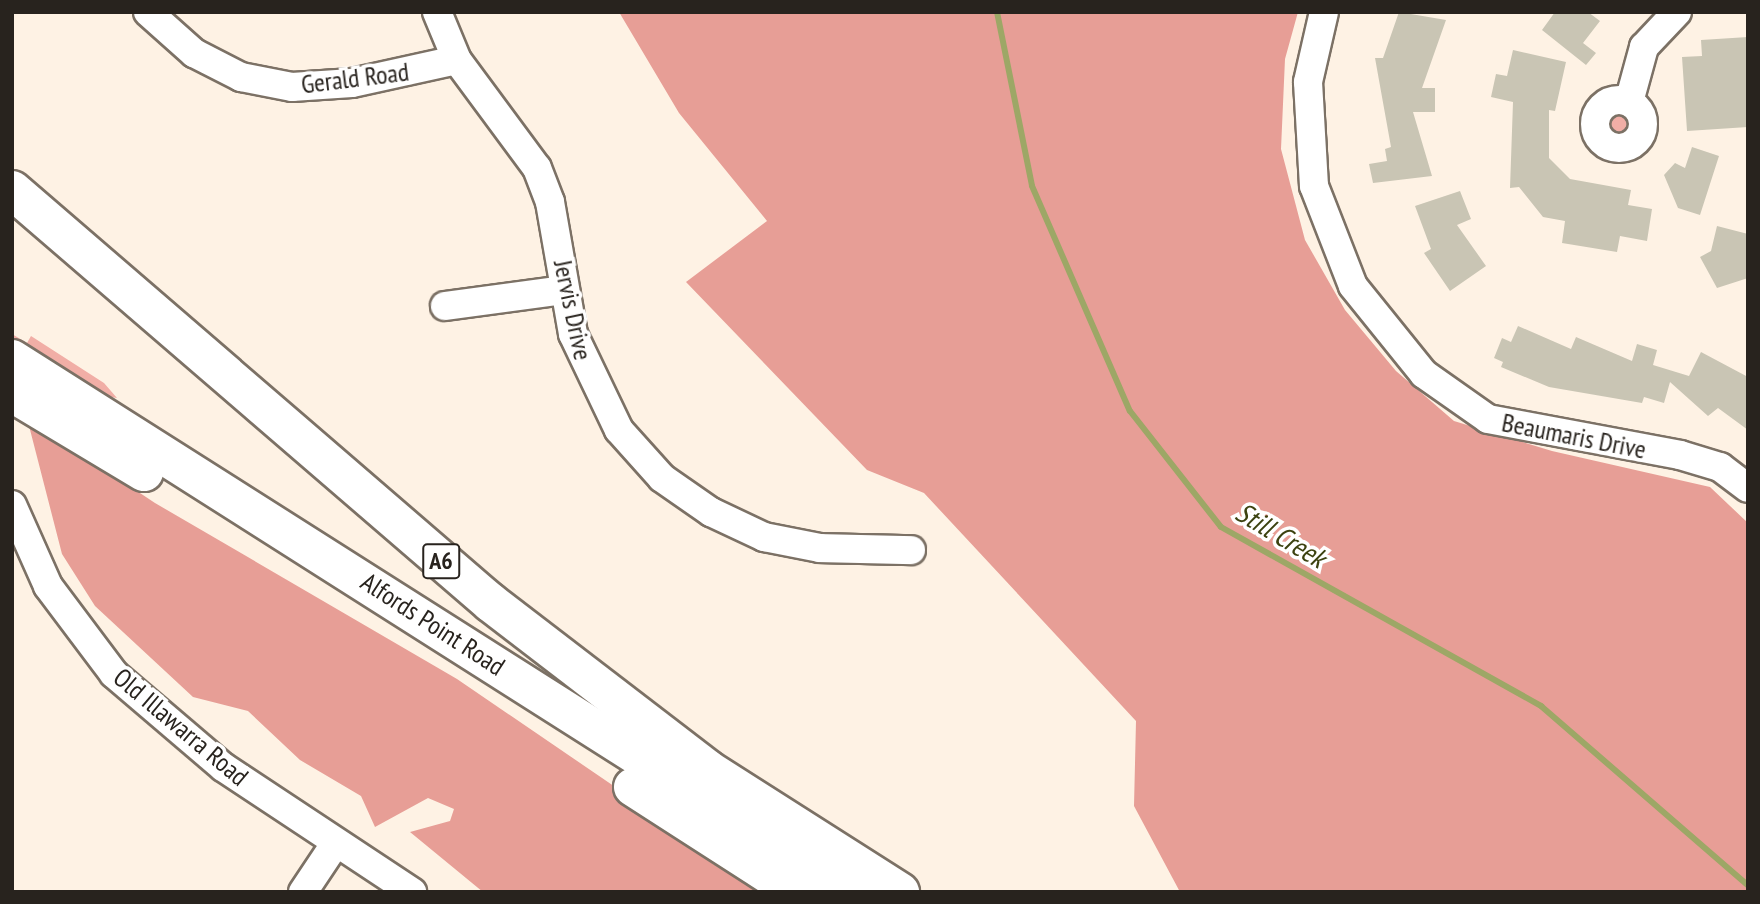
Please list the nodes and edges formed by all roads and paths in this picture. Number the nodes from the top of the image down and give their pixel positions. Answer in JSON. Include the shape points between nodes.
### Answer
{"nodes":[{"id":1,"x":148,"y":12,"type":"edge"},
{"id":2,"x":437,"y":12,"type":"edge"},
{"id":3,"x":1324,"y":12,"type":"edge"},
{"id":4,"x":1677,"y":12,"type":"edge"},
{"id":5,"x":457,"y":60,"type":"junction"},
{"id":6,"x":1629,"y":102,"type":"dead end"},
{"id":7,"x":12,"y":190,"type":"edge"},
{"id":8,"x":564,"y":290,"type":"junction"},
{"id":9,"x":445,"y":306,"type":"dead end"},
{"id":10,"x":12,"y":359,"type":"edge"},
{"id":11,"x":12,"y":393,"type":"edge"},
{"id":12,"x":1748,"y":488,"type":"edge"},
{"id":13,"x":12,"y":505,"type":"edge"},
{"id":14,"x":911,"y":550,"type":"dead end"},
{"id":15,"x":335,"y":844,"type":"junction"},
{"id":16,"x":303,"y":892,"type":"edge"},
{"id":17,"x":412,"y":892,"type":"edge"},
{"id":18,"x":796,"y":892,"type":"edge"},
{"id":19,"x":852,"y":892,"type":"edge"},
{"id":20,"x":900,"y":892,"type":"edge"}],
"edges":[{"from":1,"to":5,"type":"street","name":"Gerald Road","via":[[194,53],[241,77],[292,87],[352,83]]},
{"from":2,"to":5,"type":"street","name":"Jervis Drive"},
{"from":3,"to":12,"type":"street","name":"Beaumaris Drive","via":[[1308,82],[1314,186],[1353,286],[1424,374],[1488,419],[1680,455],[1720,467]]},
{"from":4,"to":6,"type":"street","via":[[1644,47]]},
{"from":5,"to":8,"type":"street","name":"Jervis Drive","via":[[537,168],[550,202]]},
{"from":7,"to":20,"type":"highway","number":"A6","via":[[491,603],[707,769]]},
{"from":8,"to":9,"type":"street"},
{"from":8,"to":14,"type":"street","name":"Jervis Drive","via":[[587,375],[619,430],[662,478],[711,512],[764,537],[820,548]]},
{"from":10,"to":19,"type":"highway","name":"Alfords Point Road","number":"A6"},
{"from":11,"to":18,"type":"highway","name":"Alfords Point Road","via":[[475,673],[633,786]]},
{"from":13,"to":15,"type":"street","name":"Old Illawarra Road","via":[[48,586],[114,674],[223,767]]},
{"from":15,"to":16,"type":"street"},
{"from":15,"to":17,"type":"street","name":"Old Illawarra Road"}]}
